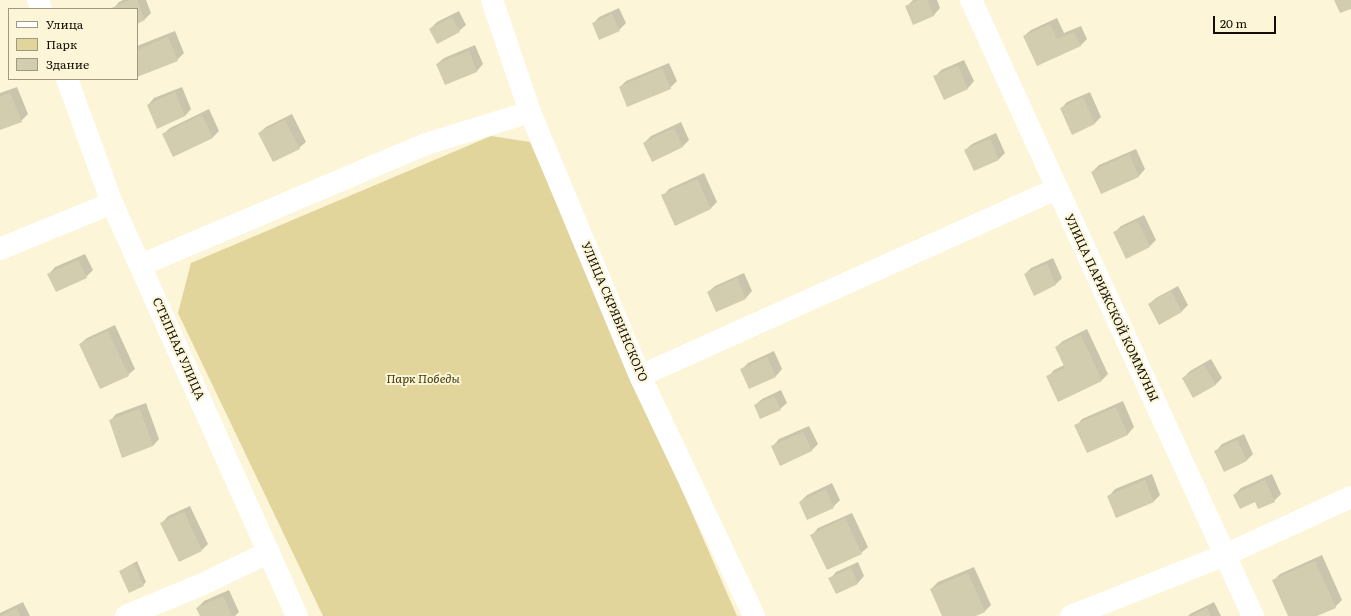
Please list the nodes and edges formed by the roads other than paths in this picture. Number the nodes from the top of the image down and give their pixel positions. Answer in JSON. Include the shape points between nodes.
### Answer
{"nodes":[{"id":1,"x":492,"y":0,"type":"edge"},
{"id":2,"x":971,"y":0,"type":"edge"},
{"id":3,"x":67,"y":80,"type":"edge"},
{"id":4,"x":530,"y":112,"type":"junction"},
{"id":5,"x":1056,"y":188,"type":"junction"},
{"id":6,"x":112,"y":203,"type":"junction"},
{"id":7,"x":0,"y":249,"type":"edge"},
{"id":8,"x":141,"y":265,"type":"junction"},
{"id":9,"x":640,"y":376,"type":"junction"},
{"id":10,"x":1351,"y":497,"type":"edge"},
{"id":11,"x":269,"y":552,"type":"junction"},
{"id":12,"x":1225,"y":555,"type":"junction"},
{"id":13,"x":126,"y":616,"type":"edge"},
{"id":14,"x":297,"y":616,"type":"edge"},
{"id":15,"x":754,"y":616,"type":"edge"},
{"id":16,"x":1071,"y":616,"type":"edge"},
{"id":17,"x":1253,"y":616,"type":"edge"}],
"edges":[{"from":1,"to":4,"type":"street","name":"УЛИЦА СКРЯБИНСКОГО"},
{"from":2,"to":5,"type":"street","name":"УЛИЦА ПАРИЖСКОЙ КОММУНЫ"},
{"from":3,"to":6,"type":"street","name":"СТЕПНАЯ УЛИЦА"},
{"from":4,"to":8,"type":"street","via":[[426,144]]},
{"from":4,"to":9,"type":"street","name":"УЛИЦА СКРЯБИНСКОГО"},
{"from":5,"to":9,"type":"street"},
{"from":5,"to":12,"type":"street","name":"УЛИЦА ПАРИЖСКОЙ КОММУНЫ"},
{"from":6,"to":7,"type":"street"},
{"from":6,"to":8,"type":"street","name":"СТЕПНАЯ УЛИЦА"},
{"from":8,"to":11,"type":"street","name":"СТЕПНАЯ УЛИЦА"},
{"from":9,"to":15,"type":"street","name":"УЛИЦА СКРЯБИНСКОГО"},
{"from":10,"to":12,"type":"street"},
{"from":11,"to":13,"type":"street","via":[[203,584]]},
{"from":11,"to":14,"type":"street","name":"СТЕПНАЯ УЛИЦА"},
{"from":12,"to":16,"type":"street"},
{"from":12,"to":17,"type":"street","name":"УЛИЦА ПАРИЖСКОЙ КОММУНЫ"}]}
